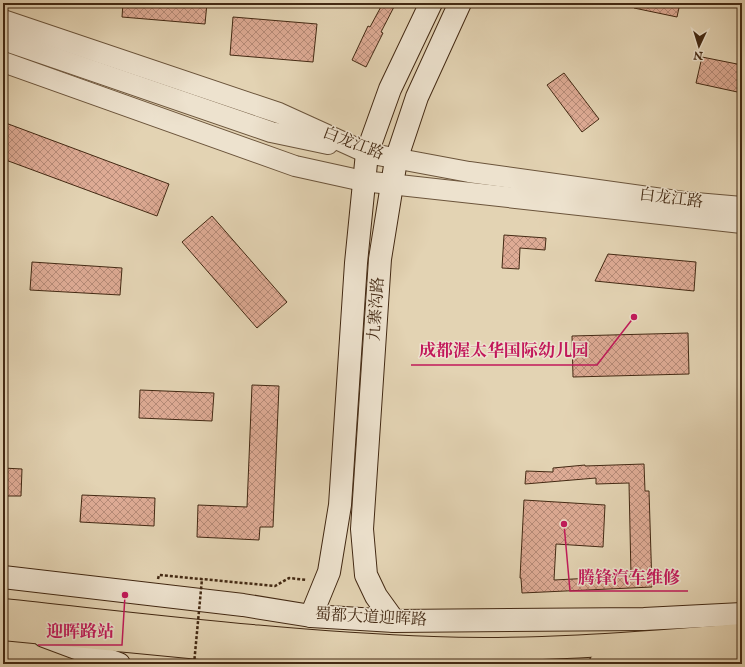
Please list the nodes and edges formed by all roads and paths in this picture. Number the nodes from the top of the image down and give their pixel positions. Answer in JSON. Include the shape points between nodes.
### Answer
{"nodes":[{"id":1,"x":431,"y":3,"type":"edge"},
{"id":2,"x":460,"y":3,"type":"edge"},
{"id":3,"x":3,"y":20,"type":"edge"},
{"id":4,"x":3,"y":40,"type":"edge"},
{"id":5,"x":3,"y":62,"type":"edge"},
{"id":6,"x":367,"y":153,"type":"junction"},
{"id":7,"x":396,"y":160,"type":"junction"},
{"id":8,"x":363,"y":181,"type":"junction"},
{"id":9,"x":392,"y":186,"type":"junction"},
{"id":10,"x":742,"y":207,"type":"edge"},
{"id":11,"x":742,"y":223,"type":"edge"},
{"id":12,"x":159,"y":575,"type":"dead end"},
{"id":13,"x":3,"y":577,"type":"edge"},
{"id":14,"x":289,"y":578,"type":"dead end"},
{"id":15,"x":202,"y":579,"type":"junction"},
{"id":16,"x":31,"y":581,"type":"junction"},
{"id":17,"x":3,"y":585,"type":"edge"},
{"id":18,"x":3,"y":610,"type":"edge"},
{"id":19,"x":742,"y":614,"type":"edge"},
{"id":20,"x":311,"y":616,"type":"junction"},
{"id":21,"x":394,"y":621,"type":"junction"},
{"id":22,"x":3,"y":629,"type":"edge"},
{"id":23,"x":33,"y":632,"type":"junction"},
{"id":24,"x":742,"y":635,"type":"edge"},
{"id":25,"x":742,"y":656,"type":"edge"},
{"id":26,"x":119,"y":664,"type":"edge"},
{"id":27,"x":194,"y":664,"type":"edge"},
{"id":28,"x":488,"y":664,"type":"edge"},
{"id":29,"x":600,"y":664,"type":"edge"}],
"edges":[{"from":1,"to":6,"type":"main road","name":"九寨沟路","via":[[390,89]]},
{"from":2,"to":7,"type":"main road","name":"九寨沟路","via":[[417,97]]},
{"from":3,"to":6,"type":"street","name":"白龙江路","via":[[279,113]]},
{"from":4,"to":6,"type":"street","via":[[271,132]]},
{"from":5,"to":8,"type":"street","name":"白龙江路","via":[[295,166]]},
{"from":6,"to":7,"type":"street","name":"白龙江路"},
{"from":6,"to":8,"type":"main road","name":"九寨沟路"},
{"from":7,"to":9,"type":"main road","name":"九寨沟路"},
{"from":7,"to":10,"type":"street","name":"白龙江路","via":[[684,202]]},
{"from":8,"to":9,"type":"street","name":"白龙江路"},
{"from":8,"to":20,"type":"main road","name":"九寨沟路","via":[[340,505],[328,572]]},
{"from":9,"to":11,"type":"street","name":"白龙江路"},
{"from":9,"to":21,"type":"main road","name":"九寨沟路","via":[[380,259],[362,529],[366,575],[376,596]]},
{"from":12,"to":15,"type":"path"},
{"from":13,"to":16,"type":"main road","name":"蜀都大道迎晖路"},
{"from":14,"to":15,"type":"path","via":[[275,586]]},
{"from":15,"to":27,"type":"path","bridge":true},
{"from":16,"to":17,"type":"main road"},
{"from":16,"to":20,"type":"main road","name":"蜀都大道迎晖路","via":[[235,604]]},
{"from":18,"to":24,"type":"highway","name":"蜀都大道迎晖路","via":[[338,644],[436,648],[547,648]]},
{"from":19,"to":21,"type":"main road","name":"蜀都大道迎晖路","via":[[644,619]]},
{"from":20,"to":21,"type":"main road","name":"蜀都大道迎晖路"},
{"from":22,"to":23,"type":"highway"},
{"from":23,"to":26,"type":"main road"},
{"from":23,"to":28,"type":"highway","via":[[344,662]]},
{"from":25,"to":29,"type":"highway"}]}
